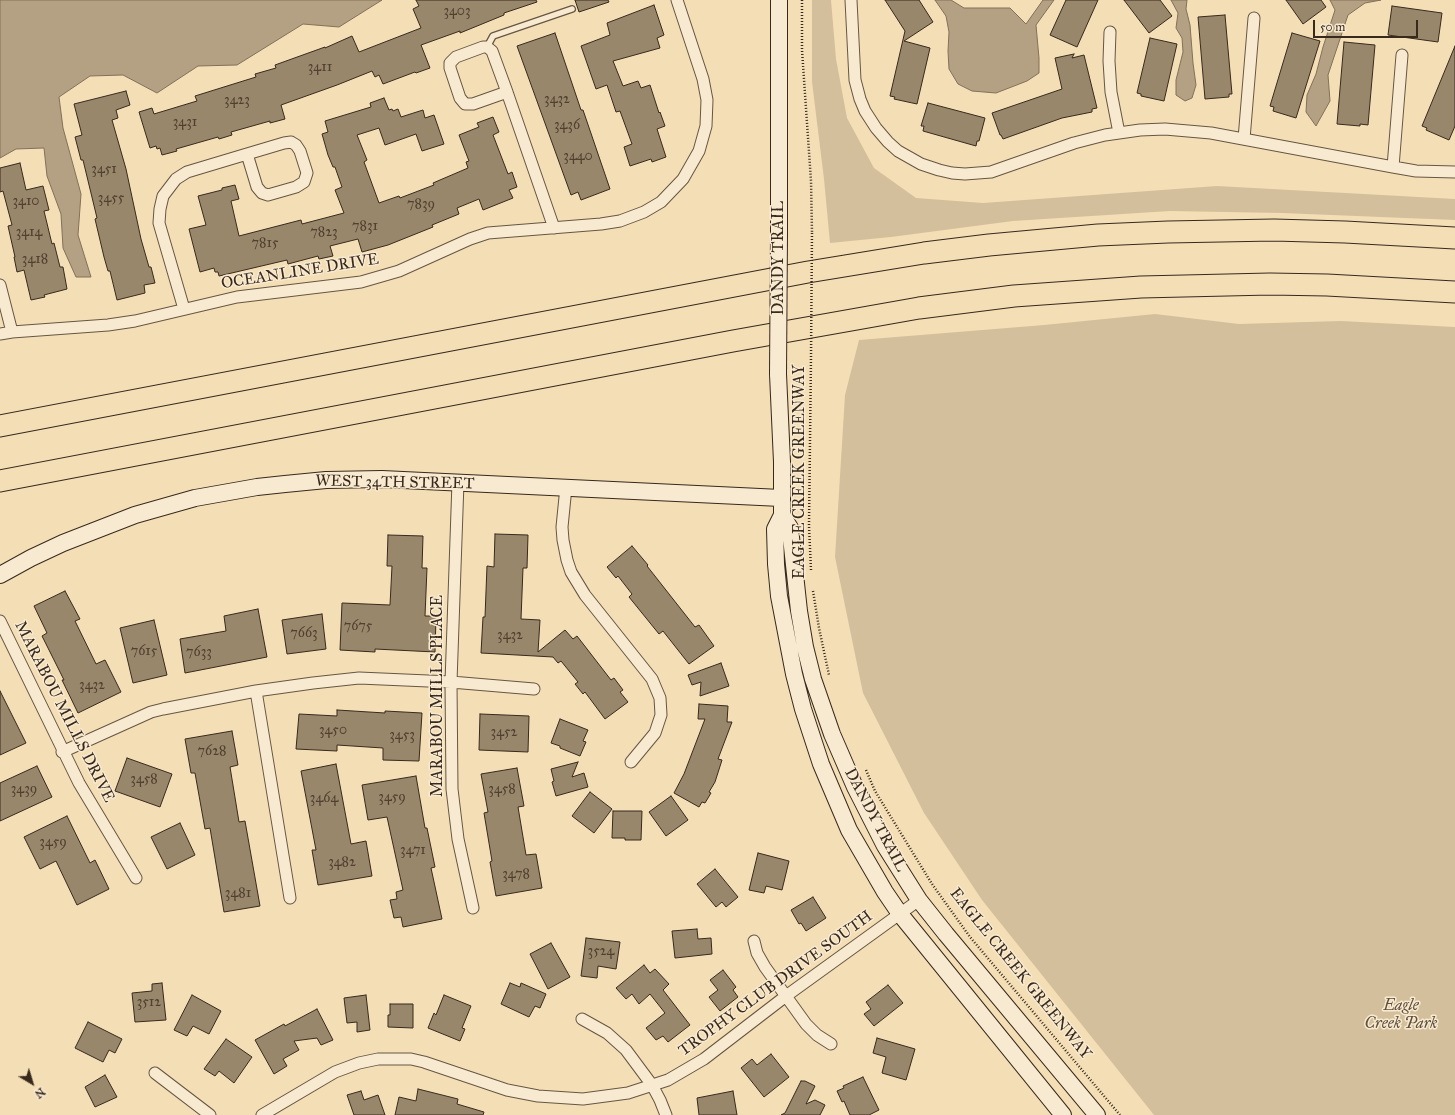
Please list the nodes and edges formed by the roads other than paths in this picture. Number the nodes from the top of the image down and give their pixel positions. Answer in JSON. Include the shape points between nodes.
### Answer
{"nodes":[{"id":1,"x":677,"y":0,"type":"edge"},
{"id":2,"x":779,"y":0,"type":"edge"},
{"id":3,"x":851,"y":0,"type":"edge"},
{"id":4,"x":572,"y":9,"type":"dead end"},
{"id":5,"x":1254,"y":18,"type":"dead end"},
{"id":6,"x":1110,"y":32,"type":"dead end"},
{"id":7,"x":487,"y":47,"type":"junction"},
{"id":8,"x":1402,"y":55,"type":"dead end"},
{"id":9,"x":507,"y":92,"type":"junction"},
{"id":10,"x":1118,"y":133,"type":"junction"},
{"id":11,"x":1244,"y":139,"type":"junction"},
{"id":12,"x":247,"y":154,"type":"junction"},
{"id":13,"x":1392,"y":167,"type":"junction"},
{"id":14,"x":1455,"y":172,"type":"edge"},
{"id":15,"x":554,"y":228,"type":"junction"},
{"id":16,"x":1455,"y":238,"type":"edge"},
{"id":17,"x":0,"y":285,"type":"edge"},
{"id":18,"x":1455,"y":292,"type":"edge"},
{"id":19,"x":184,"y":309,"type":"junction"},
{"id":20,"x":12,"y":332,"type":"junction"},
{"id":21,"x":0,"y":334,"type":"edge"},
{"id":22,"x":0,"y":426,"type":"edge"},
{"id":23,"x":0,"y":481,"type":"edge"},
{"id":24,"x":458,"y":482,"type":"junction"},
{"id":25,"x":566,"y":487,"type":"junction"},
{"id":26,"x":781,"y":498,"type":"junction"},
{"id":27,"x":782,"y":515,"type":"junction"},
{"id":28,"x":0,"y":575,"type":"edge"},
{"id":29,"x":0,"y":621,"type":"edge"},
{"id":30,"x":452,"y":682,"type":"junction"},
{"id":31,"x":534,"y":689,"type":"dead end"},
{"id":32,"x":256,"y":691,"type":"junction"},
{"id":33,"x":62,"y":752,"type":"junction"},
{"id":34,"x":631,"y":762,"type":"dead end"},
{"id":35,"x":136,"y":878,"type":"dead end"},
{"id":36,"x":290,"y":898,"type":"dead end"},
{"id":37,"x":919,"y":900,"type":"junction"},
{"id":38,"x":473,"y":908,"type":"dead end"},
{"id":39,"x":900,"y":914,"type":"junction"},
{"id":40,"x":754,"y":941,"type":"dead end"},
{"id":41,"x":786,"y":996,"type":"junction"},
{"id":42,"x":582,"y":1019,"type":"dead end"},
{"id":43,"x":831,"y":1044,"type":"dead end"},
{"id":44,"x":155,"y":1074,"type":"dead end"},
{"id":45,"x":652,"y":1085,"type":"junction"},
{"id":46,"x":210,"y":1115,"type":"edge"},
{"id":47,"x":262,"y":1115,"type":"edge"},
{"id":48,"x":666,"y":1115,"type":"edge"},
{"id":49,"x":1063,"y":1115,"type":"edge"},
{"id":50,"x":1097,"y":1115,"type":"edge"}],
"edges":[{"from":1,"to":15,"type":"street","name":"OCEANLINE DRIVE","via":[[701,72],[707,100],[703,138],[691,168],[684,179],[661,202],[644,212],[620,221]]},
{"from":2,"to":26,"type":"main road","name":"DANDY TRAIL","bridge":true,"via":[[778,374]]},
{"from":3,"to":10,"type":"street","via":[[855,80],[860,99],[868,116],[884,138],[914,161],[945,172],[990,172],[1074,143]]},
{"from":4,"to":7,"type":"lane","via":[[493,36]]},
{"from":5,"to":11,"type":"street"},
{"from":6,"to":10,"type":"street","via":[[1111,92]]},
{"from":7,"to":9,"type":"street","via":[[493,54]]},
{"from":7,"to":9,"type":"street","via":[[456,57],[450,63],[460,98],[469,105]]},
{"from":8,"to":13,"type":"street"},
{"from":9,"to":15,"type":"street"},
{"from":10,"to":11,"type":"street","via":[[1177,130]]},
{"from":11,"to":13,"type":"street"},
{"from":12,"to":12,"type":"street","via":[[284,142],[294,144],[300,151],[307,173],[304,182],[268,195],[262,193]]},
{"from":12,"to":19,"type":"street","via":[[187,172],[176,179],[163,196],[159,223]]},
{"from":13,"to":14,"type":"street"},
{"from":15,"to":19,"type":"street","name":"OCEANLINE DRIVE","via":[[488,233],[399,271],[361,282],[237,297]]},
{"from":16,"to":22,"type":"highway","via":[[1267,230],[1098,235],[989,245],[808,272]]},
{"from":17,"to":20,"type":"street"},
{"from":18,"to":23,"type":"highway","via":[[1254,284],[1141,287],[1014,296],[919,308],[726,342]]},
{"from":19,"to":20,"type":"street","name":"OCEANLINE DRIVE","via":[[135,321]]},
{"from":20,"to":21,"type":"street","name":"OCEANLINE DRIVE"},
{"from":24,"to":25,"type":"main road","name":"WEST 34TH STREET"},
{"from":24,"to":28,"type":"main road","name":"WEST 34TH STREET","via":[[326,480],[257,487],[195,498],[135,515],[82,535]]},
{"from":24,"to":30,"type":"street","name":"MARABOU MILLS PLACE"},
{"from":25,"to":26,"type":"main road","name":"WEST 34TH STREET"},
{"from":25,"to":34,"type":"street","via":[[562,527],[571,572],[585,595],[652,679],[660,698],[661,715],[655,734]]},
{"from":26,"to":27,"type":"main road","name":"DANDY TRAIL"},
{"from":27,"to":37,"type":"main road","name":"DANDY TRAIL","via":[[790,528],[805,647],[832,734],[885,846]]},
{"from":27,"to":39,"type":"main road","name":"DANDY TRAIL","via":[[776,528],[779,596],[803,709],[821,764],[849,830]]},
{"from":29,"to":33,"type":"street","name":"MARABOU MILLS DRIVE"},
{"from":30,"to":31,"type":"street"},
{"from":30,"to":32,"type":"street","via":[[359,678]]},
{"from":30,"to":38,"type":"street","name":"MARABOU MILLS PLACE","via":[[452,789],[458,839]]},
{"from":32,"to":33,"type":"street","via":[[151,712]]},
{"from":32,"to":36,"type":"street"},
{"from":33,"to":35,"type":"street","name":"MARABOU MILLS DRIVE"},
{"from":37,"to":39,"type":"street","name":"TROPHY CLUB DRIVE SOUTH"},
{"from":37,"to":50,"type":"main road","name":"DANDY TRAIL"},
{"from":39,"to":41,"type":"street","name":"TROPHY CLUB DRIVE SOUTH"},
{"from":39,"to":49,"type":"main road","name":"DANDY TRAIL"},
{"from":40,"to":41,"type":"street","via":[[762,962]]},
{"from":41,"to":43,"type":"street","via":[[810,1028]]},
{"from":41,"to":45,"type":"street","name":"TROPHY CLUB DRIVE SOUTH","via":[[704,1060],[668,1080]]},
{"from":42,"to":45,"type":"street","via":[[617,1041]]},
{"from":44,"to":46,"type":"street"},
{"from":45,"to":47,"type":"street","name":"TROPHY CLUB DRIVE SOUTH","via":[[628,1093],[593,1098],[538,1096],[507,1090],[411,1059],[378,1059],[335,1072]]},
{"from":45,"to":48,"type":"street"}]}
